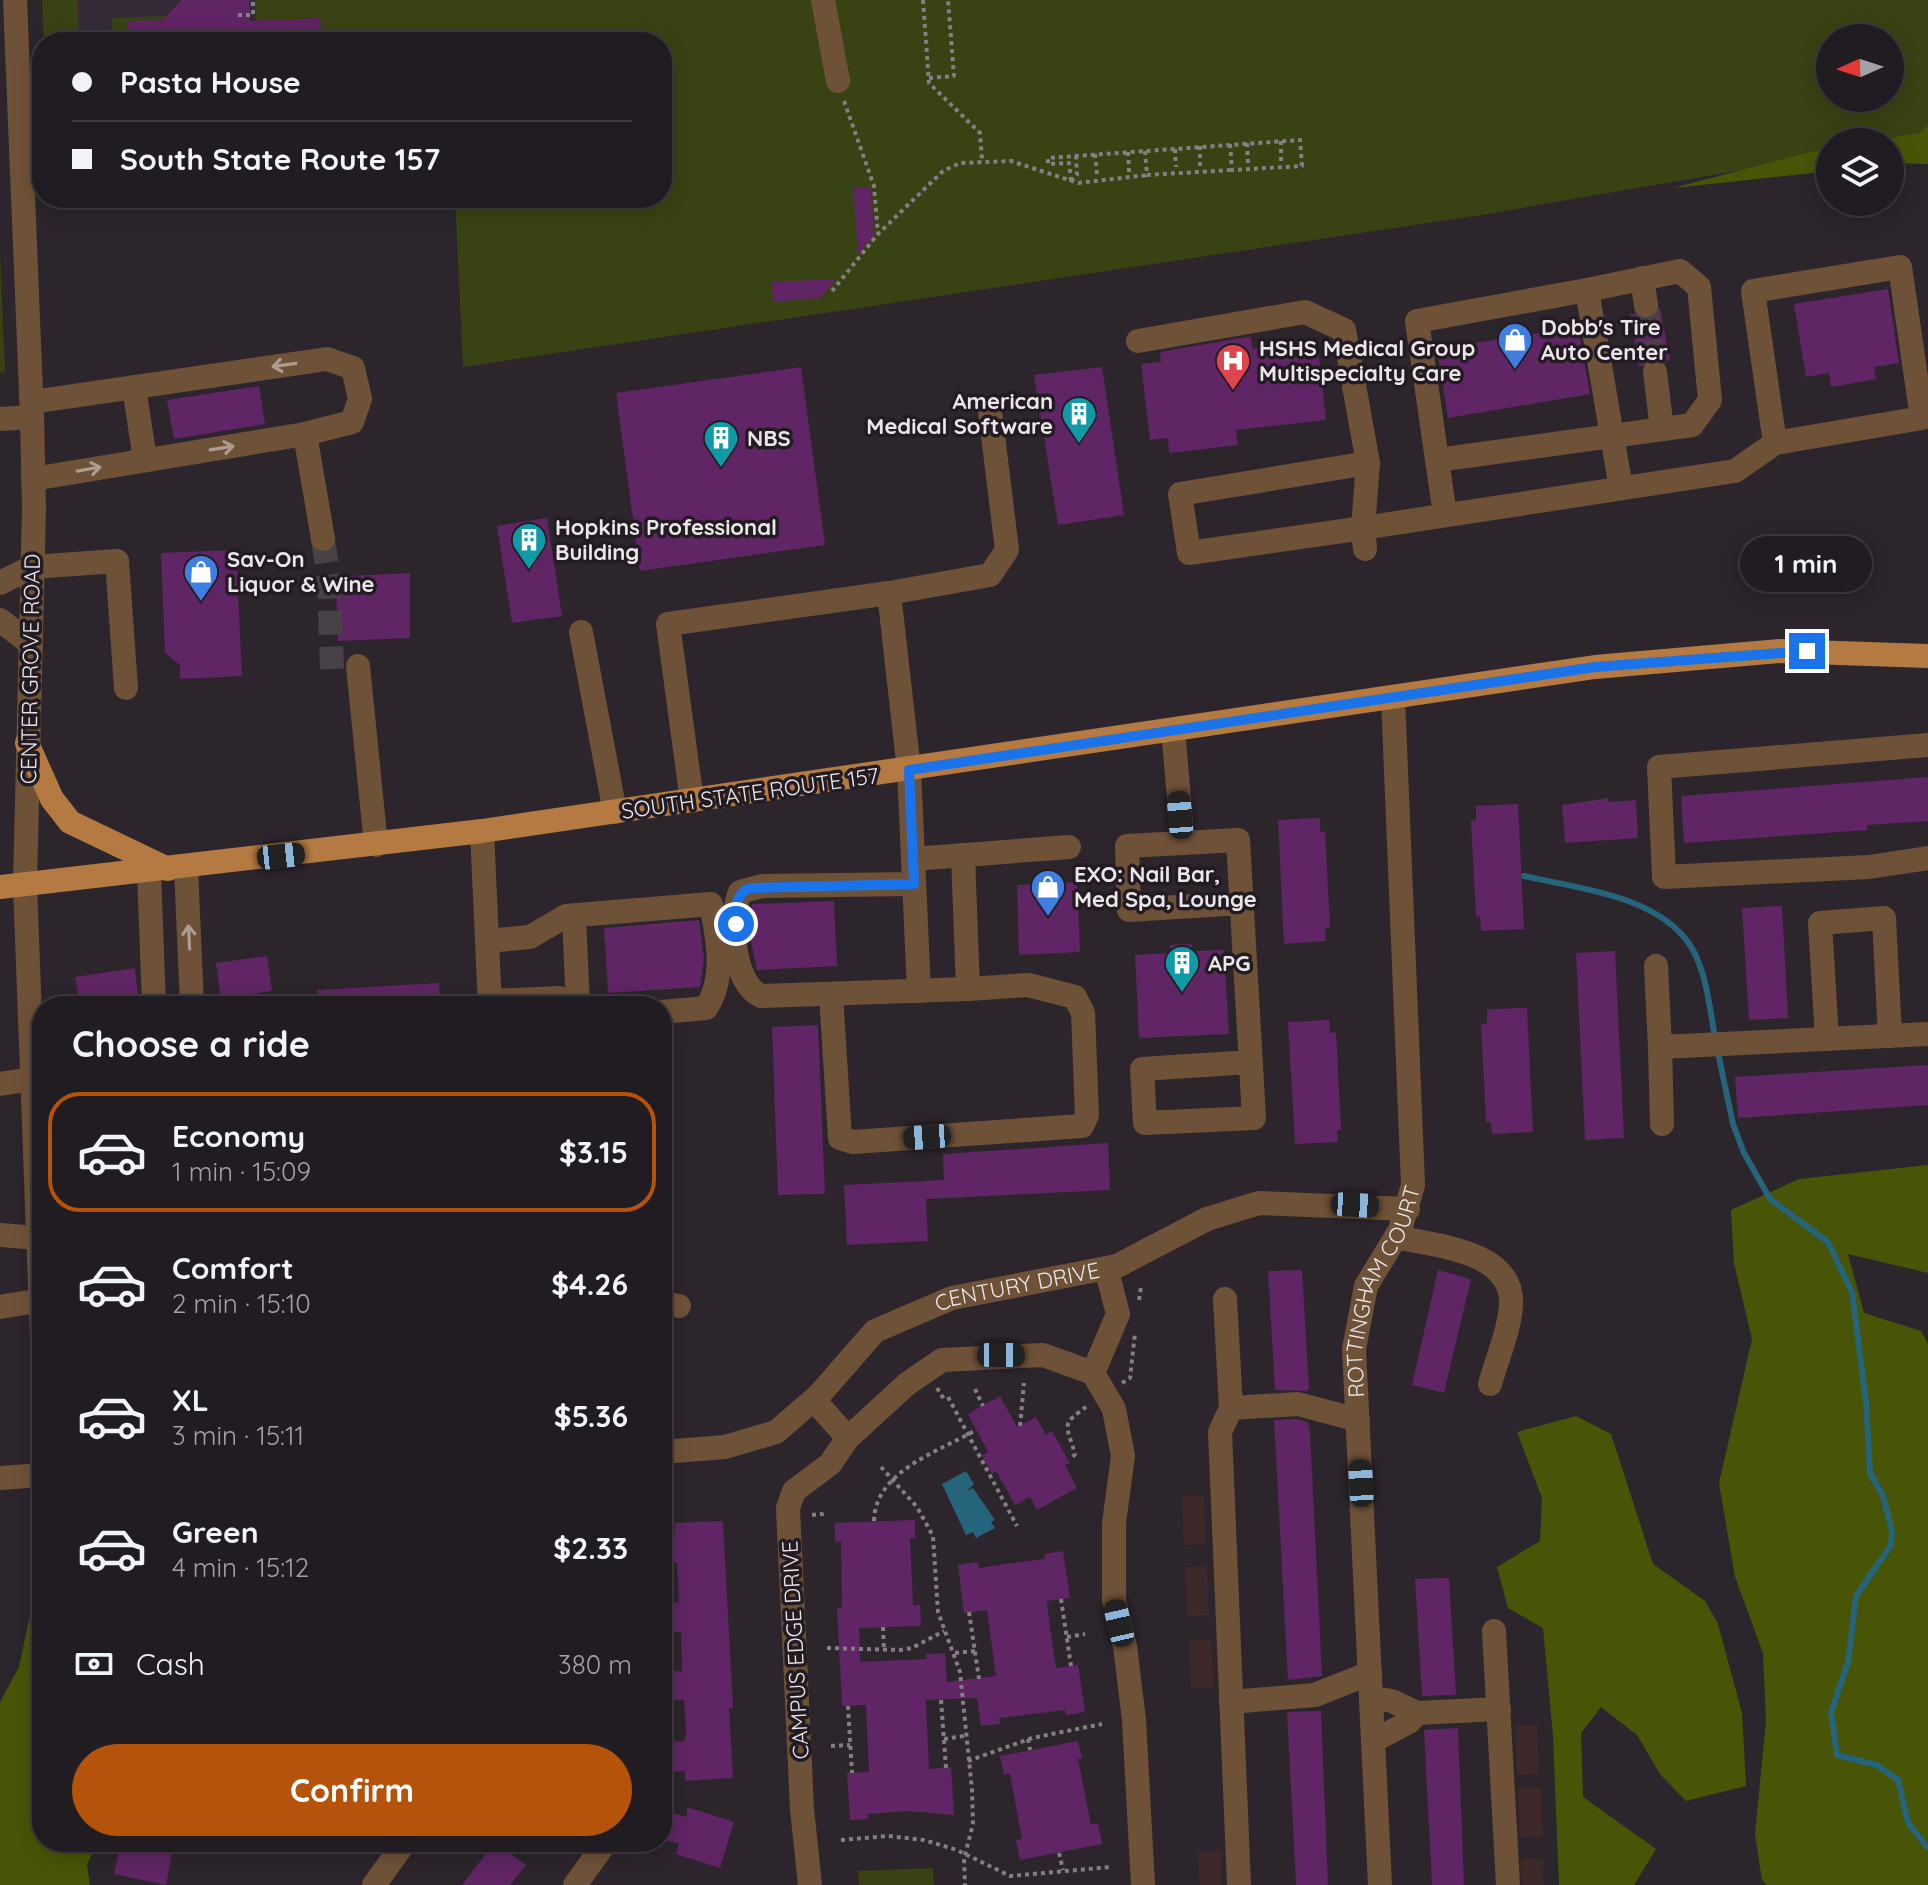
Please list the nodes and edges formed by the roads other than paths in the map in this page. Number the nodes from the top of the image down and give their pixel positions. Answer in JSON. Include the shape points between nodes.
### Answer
{"nodes":[{"id":1,"x":15,"y":0,"type":"edge"},
{"id":2,"x":823,"y":0,"type":"edge"},
{"id":3,"x":838,"y":81,"type":"road end"},
{"id":4,"x":1642,"y":278,"type":"junction"},
{"id":5,"x":1587,"y":290,"type":"junction"},
{"id":6,"x":1646,"y":305,"type":"tunnel mouth"},
{"id":7,"x":1138,"y":341,"type":"dead end"},
{"id":8,"x":1655,"y":372,"type":"tunnel mouth"},
{"id":9,"x":134,"y":387,"type":"junction"},
{"id":10,"x":32,"y":409,"type":"junction"},
{"id":11,"x":990,"y":411,"type":"dead end"},
{"id":12,"x":0,"y":419,"type":"edge"},
{"id":13,"x":1662,"y":429,"type":"junction"},
{"id":14,"x":305,"y":434,"type":"junction"},
{"id":15,"x":1612,"y":434,"type":"junction"},
{"id":16,"x":1775,"y":443,"type":"junction"},
{"id":17,"x":145,"y":460,"type":"junction"},
{"id":18,"x":1437,"y":460,"type":"junction"},
{"id":19,"x":1368,"y":463,"type":"junction"},
{"id":20,"x":33,"y":479,"type":"junction"},
{"id":21,"x":1621,"y":488,"type":"junction"},
{"id":22,"x":1445,"y":515,"type":"junction"},
{"id":23,"x":1364,"y":538,"type":"junction"},
{"id":24,"x":323,"y":539,"type":"tunnel mouth"},
{"id":25,"x":32,"y":567,"type":"junction"},
{"id":26,"x":0,"y":583,"type":"edge"},
{"id":27,"x":889,"y":593,"type":"junction"},
{"id":28,"x":0,"y":620,"type":"edge"},
{"id":29,"x":581,"y":632,"type":"dead end"},
{"id":30,"x":31,"y":644,"type":"junction"},
{"id":31,"x":1928,"y":656,"type":"edge"},
{"id":32,"x":358,"y":666,"type":"tunnel mouth"},
{"id":33,"x":126,"y":688,"type":"dead end"},
{"id":34,"x":1393,"y":697,"type":"junction"},
{"id":35,"x":1173,"y":730,"type":"junction"},
{"id":36,"x":27,"y":743,"type":"junction"},
{"id":37,"x":1928,"y":745,"type":"edge"},
{"id":38,"x":909,"y":770,"type":"junction"},
{"id":39,"x":692,"y":801,"type":"junction"},
{"id":40,"x":615,"y":812,"type":"junction"},
{"id":41,"x":482,"y":831,"type":"junction"},
{"id":42,"x":1183,"y":843,"type":"junction"},
{"id":43,"x":376,"y":845,"type":"junction"},
{"id":44,"x":1069,"y":847,"type":"dead end"},
{"id":45,"x":963,"y":855,"type":"junction"},
{"id":46,"x":1928,"y":858,"type":"edge"},
{"id":47,"x":913,"y":859,"type":"junction"},
{"id":48,"x":168,"y":869,"type":"junction"},
{"id":49,"x":914,"y":884,"type":"junction"},
{"id":50,"x":25,"y":885,"type":"junction"},
{"id":51,"x":0,"y":887,"type":"edge"},
{"id":52,"x":1242,"y":903,"type":"junction"},
{"id":53,"x":574,"y":916,"type":"junction"},
{"id":54,"x":487,"y":941,"type":"junction"},
{"id":55,"x":1656,"y":966,"type":"dead end"},
{"id":56,"x":968,"y":989,"type":"junction"},
{"id":57,"x":919,"y":991,"type":"junction"},
{"id":58,"x":831,"y":994,"type":"junction"},
{"id":59,"x":155,"y":996,"type":"edge"},
{"id":60,"x":190,"y":996,"type":"edge"},
{"id":61,"x":490,"y":996,"type":"edge"},
{"id":62,"x":578,"y":996,"type":"edge"},
{"id":63,"x":672,"y":1011,"type":"edge"},
{"id":64,"x":1928,"y":1034,"type":"edge"},
{"id":65,"x":1890,"y":1036,"type":"junction"},
{"id":66,"x":1827,"y":1039,"type":"junction"},
{"id":67,"x":1660,"y":1047,"type":"junction"},
{"id":68,"x":1251,"y":1062,"type":"junction"},
{"id":69,"x":32,"y":1079,"type":"joint"},
{"id":70,"x":0,"y":1084,"type":"edge"},
{"id":71,"x":1662,"y":1124,"type":"dead end"},
{"id":72,"x":1408,"y":1209,"type":"junction"},
{"id":73,"x":0,"y":1235,"type":"edge"},
{"id":74,"x":1396,"y":1237,"type":"junction"},
{"id":75,"x":32,"y":1238,"type":"edge"},
{"id":76,"x":1106,"y":1268,"type":"junction"},
{"id":77,"x":1225,"y":1299,"type":"dead end"},
{"id":78,"x":32,"y":1302,"type":"edge"},
{"id":79,"x":0,"y":1307,"type":"edge"},
{"id":80,"x":1093,"y":1373,"type":"junction"},
{"id":81,"x":1490,"y":1384,"type":"dead end"},
{"id":82,"x":814,"y":1400,"type":"junction"},
{"id":83,"x":1231,"y":1408,"type":"junction"},
{"id":84,"x":1358,"y":1420,"type":"junction"},
{"id":85,"x":848,"y":1438,"type":"junction"},
{"id":86,"x":672,"y":1451,"type":"edge"},
{"id":87,"x":32,"y":1476,"type":"edge"},
{"id":88,"x":0,"y":1478,"type":"edge"},
{"id":89,"x":1494,"y":1631,"type":"dead end"},
{"id":90,"x":1370,"y":1673,"type":"junction"},
{"id":91,"x":1372,"y":1698,"type":"junction"},
{"id":92,"x":1231,"y":1702,"type":"junction"},
{"id":93,"x":1499,"y":1709,"type":"junction"},
{"id":94,"x":1417,"y":1713,"type":"junction"},
{"id":95,"x":1373,"y":1741,"type":"junction"},
{"id":96,"x":398,"y":1852,"type":"edge"},
{"id":97,"x":599,"y":1852,"type":"edge"},
{"id":98,"x":374,"y":1885,"type":"edge"},
{"id":99,"x":575,"y":1885,"type":"edge"},
{"id":100,"x":810,"y":1885,"type":"edge"},
{"id":101,"x":1143,"y":1885,"type":"edge"},
{"id":102,"x":1239,"y":1885,"type":"edge"},
{"id":103,"x":1380,"y":1885,"type":"edge"},
{"id":104,"x":1508,"y":1885,"type":"edge"}],
"edges":[{"from":1,"to":10,"type":"street","name":"CENTER GROVE ROAD"},
{"from":2,"to":3,"type":"street"},
{"from":4,"to":5,"type":"street"},
{"from":4,"to":6,"type":"street"},
{"from":4,"to":13,"type":"street","via":[[1680,271],[1699,287],[1710,400],[1692,425]]},
{"from":5,"to":15,"type":"street"},
{"from":5,"to":18,"type":"street","via":[[1417,321]]},
{"from":7,"to":19,"type":"street","via":[[1305,312],[1344,330]]},
{"from":8,"to":13,"type":"street"},
{"from":9,"to":10,"type":"street"},
{"from":14,"to":9,"type":"street","one_way":true,"via":[[352,422],[360,399],[353,368],[327,359]]},
{"from":9,"to":17,"type":"street"},
{"from":10,"to":12,"type":"street"},
{"from":10,"to":20,"type":"street","name":"CENTER GROVE ROAD"},
{"from":11,"to":27,"type":"street","via":[[1007,550],[990,575]]},
{"from":13,"to":15,"type":"street"},
{"from":17,"to":14,"type":"street","one_way":true},
{"from":14,"to":24,"type":"street"},
{"from":15,"to":18,"type":"street"},
{"from":15,"to":21,"type":"street"},
{"from":16,"to":16,"type":"street","via":[[1922,418],[1900,267],[1753,291]]},
{"from":16,"to":21,"type":"street","via":[[1735,471]]},
{"from":20,"to":17,"type":"street","one_way":true},
{"from":18,"to":22,"type":"street"},
{"from":19,"to":23,"type":"street"},
{"from":19,"to":23,"type":"street","via":[[1180,494],[1189,553]]},
{"from":20,"to":25,"type":"street","name":"CENTER GROVE ROAD"},
{"from":21,"to":22,"type":"street"},
{"from":22,"to":23,"type":"street"},
{"from":25,"to":26,"type":"street"},
{"from":25,"to":30,"type":"street","name":"CENTER GROVE ROAD"},
{"from":25,"to":33,"type":"street","via":[[117,561]]},
{"from":27,"to":38,"type":"street"},
{"from":27,"to":39,"type":"street","via":[[668,624]]},
{"from":28,"to":30,"type":"street"},
{"from":29,"to":40,"type":"street"},
{"from":30,"to":36,"type":"street","name":"CENTER GROVE ROAD"},
{"from":31,"to":34,"type":"main road","name":"SOUTH STATE ROUTE 157","via":[[1780,651],[1595,667]]},
{"from":32,"to":43,"type":"street"},
{"from":34,"to":35,"type":"main road","name":"SOUTH STATE ROUTE 157"},
{"from":34,"to":72,"type":"street","name":"ROTTINGHAM COURT","via":[[1411,1100],[1413,1185]]},
{"from":35,"to":38,"type":"main road","name":"SOUTH STATE ROUTE 157"},
{"from":35,"to":42,"type":"street"},
{"from":36,"to":48,"type":"main road","via":[[52,799],[70,822]]},
{"from":36,"to":50,"type":"street","name":"CENTER GROVE ROAD"},
{"from":37,"to":46,"type":"street","via":[[1659,767],[1664,877],[1869,867]]},
{"from":38,"to":39,"type":"main road","name":"SOUTH STATE ROUTE 157"},
{"from":38,"to":47,"type":"street"},
{"from":39,"to":40,"type":"main road","name":"SOUTH STATE ROUTE 157"},
{"from":40,"to":41,"type":"main road","name":"SOUTH STATE ROUTE 157"},
{"from":41,"to":43,"type":"main road","name":"SOUTH STATE ROUTE 157"},
{"from":41,"to":54,"type":"street"},
{"from":42,"to":52,"type":"street","via":[[1238,840]]},
{"from":42,"to":52,"type":"street","via":[[1127,846],[1129,910]]},
{"from":43,"to":48,"type":"main road","name":"SOUTH STATE ROUTE 157"},
{"from":44,"to":45,"type":"street"},
{"from":45,"to":47,"type":"street"},
{"from":45,"to":56,"type":"street"},
{"from":47,"to":49,"type":"street"},
{"from":48,"to":50,"type":"main road","name":"SOUTH STATE ROUTE 157"},
{"from":48,"to":59,"type":"street"},
{"from":60,"to":48,"type":"street","one_way":true},
{"from":49,"to":57,"type":"street"},
{"from":49,"to":58,"type":"street","via":[[762,886],[740,892],[737,967],[745,984],[761,996]]},
{"from":50,"to":51,"type":"main road","name":"SOUTH STATE ROUTE 157"},
{"from":50,"to":69,"type":"street","name":"CENTER GROVE ROAD"},
{"from":52,"to":68,"type":"street"},
{"from":53,"to":54,"type":"street","via":[[530,937]]},
{"from":53,"to":62,"type":"street"},
{"from":53,"to":63,"type":"street","via":[[711,904],[718,936],[717,993],[706,1008]]},
{"from":54,"to":61,"type":"street"},
{"from":55,"to":67,"type":"street"},
{"from":56,"to":57,"type":"street"},
{"from":56,"to":58,"type":"street","via":[[1028,985],[1075,997],[1083,1013],[1087,1115],[1082,1126],[853,1142],[840,1138]]},
{"from":57,"to":58,"type":"street"},
{"from":64,"to":65,"type":"street"},
{"from":65,"to":66,"type":"street"},
{"from":65,"to":66,"type":"street","via":[[1884,918],[1820,923]]},
{"from":66,"to":67,"type":"street"},
{"from":67,"to":71,"type":"street"},
{"from":68,"to":68,"type":"street","via":[[1142,1069],[1145,1123],[1254,1118]]},
{"from":69,"to":70,"type":"street"},
{"from":72,"to":74,"type":"street","name":"ROTTINGHAM COURT"},
{"from":72,"to":76,"type":"street","name":"CENTURY DRIVE","via":[[1259,1203],[1207,1219]]},
{"from":73,"to":75,"type":"street"},
{"from":74,"to":81,"type":"street","via":[[1473,1256],[1494,1265],[1504,1277],[1511,1306]]},
{"from":74,"to":84,"type":"street","name":"ROTTINGHAM COURT","via":[[1366,1286],[1356,1324]]},
{"from":76,"to":80,"type":"street","via":[[1118,1314]]},
{"from":76,"to":82,"type":"street","name":"CENTURY DRIVE","via":[[952,1298],[875,1331]]},
{"from":77,"to":83,"type":"street"},
{"from":78,"to":79,"type":"street"},
{"from":80,"to":85,"type":"street","name":"CAMPUS EDGE DRIVE","via":[[1043,1355],[942,1360]]},
{"from":80,"to":101,"type":"street","via":[[1114,1409],[1123,1456],[1114,1523],[1114,1600],[1134,1720]]},
{"from":82,"to":85,"type":"street"},
{"from":82,"to":86,"type":"street","name":"CENTURY DRIVE","via":[[776,1432],[725,1447]]},
{"from":83,"to":84,"type":"street","via":[[1298,1404]]},
{"from":83,"to":92,"type":"street","via":[[1220,1432]]},
{"from":84,"to":90,"type":"street","name":"ROTTINGHAM COURT"},
{"from":85,"to":100,"type":"street","name":"CAMPUS EDGE DRIVE","via":[[830,1464],[794,1491],[788,1508]]},
{"from":87,"to":88,"type":"street"},
{"from":89,"to":93,"type":"street"},
{"from":90,"to":91,"type":"street","name":"ROTTINGHAM COURT"},
{"from":90,"to":92,"type":"street","via":[[1315,1695]]},
{"from":91,"to":94,"type":"street"},
{"from":91,"to":95,"type":"street","name":"ROTTINGHAM COURT"},
{"from":92,"to":102,"type":"street"},
{"from":93,"to":94,"type":"street"},
{"from":93,"to":104,"type":"street"},
{"from":94,"to":95,"type":"street"},
{"from":95,"to":103,"type":"street","name":"ROTTINGHAM COURT"},
{"from":96,"to":98,"type":"street"},
{"from":97,"to":99,"type":"street"}]}
